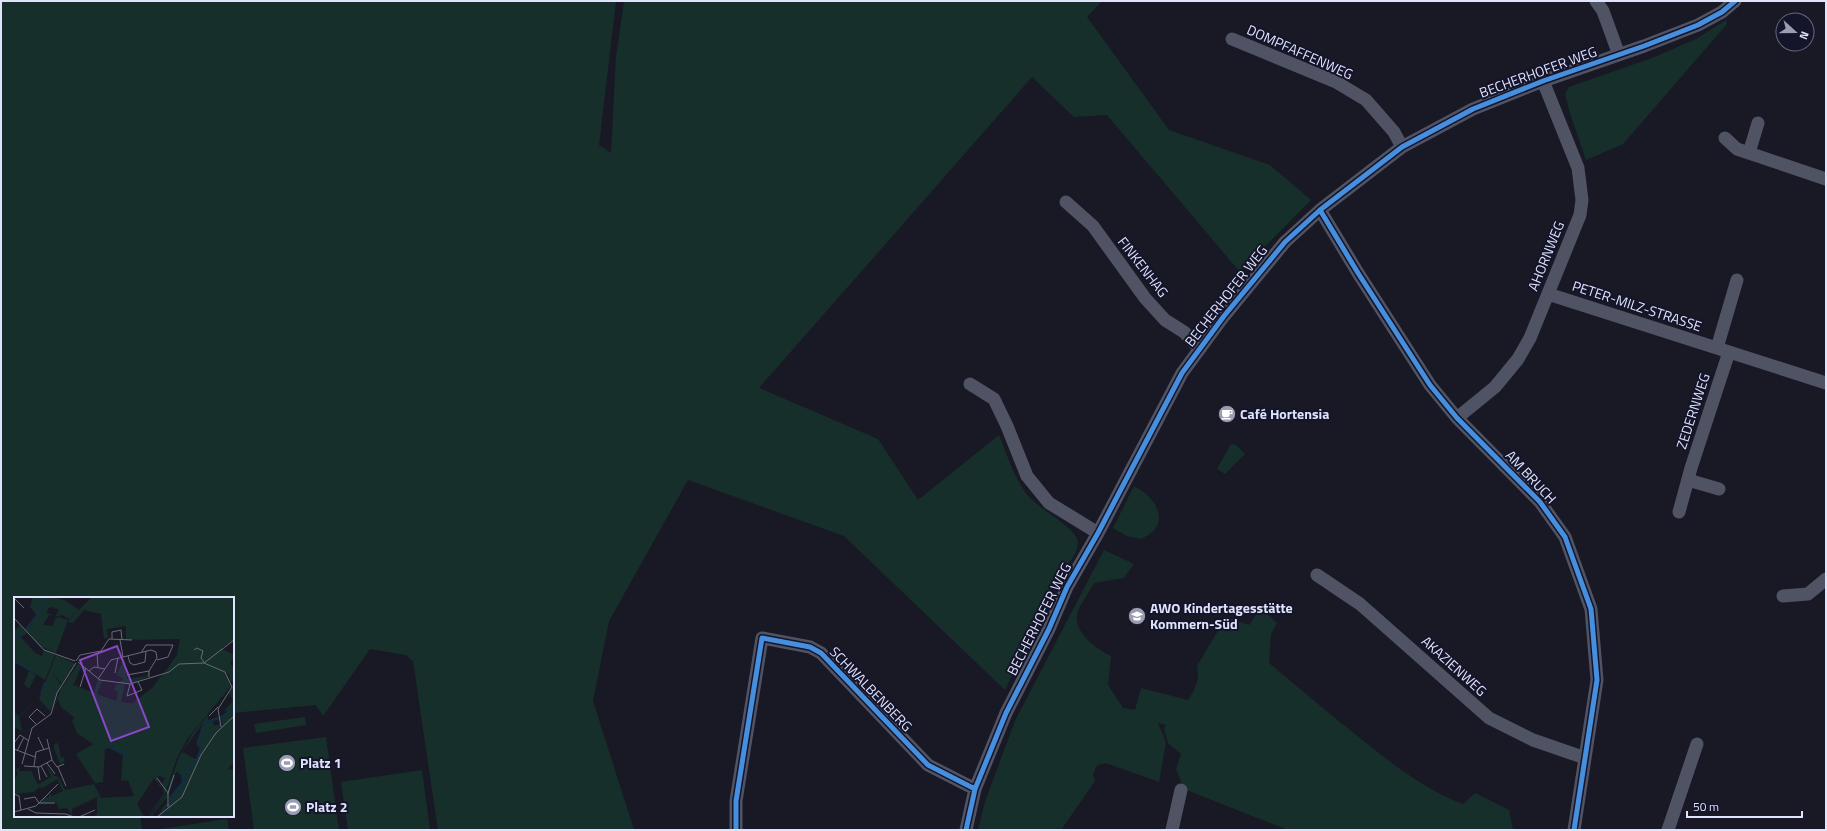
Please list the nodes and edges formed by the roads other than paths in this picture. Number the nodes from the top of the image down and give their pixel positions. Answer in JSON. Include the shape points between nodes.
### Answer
{"nodes":[{"id":1,"x":1596,"y":1,"type":"edge"},
{"id":2,"x":1735,"y":1,"type":"edge"},
{"id":3,"x":1232,"y":39,"type":"dead end"},
{"id":4,"x":1619,"y":56,"type":"junction"},
{"id":5,"x":1543,"y":81,"type":"junction"},
{"id":6,"x":1758,"y":123,"type":"dead end"},
{"id":7,"x":1725,"y":138,"type":"dead end"},
{"id":8,"x":1402,"y":147,"type":"junction"},
{"id":9,"x":1748,"y":153,"type":"junction"},
{"id":10,"x":1826,"y":179,"type":"edge"},
{"id":11,"x":1066,"y":202,"type":"dead end"},
{"id":12,"x":1320,"y":210,"type":"junction"},
{"id":13,"x":1737,"y":280,"type":"dead end"},
{"id":14,"x":1548,"y":294,"type":"junction"},
{"id":15,"x":1199,"y":348,"type":"junction"},
{"id":16,"x":1723,"y":350,"type":"junction"},
{"id":17,"x":1826,"y":383,"type":"edge"},
{"id":18,"x":970,"y":384,"type":"dead end"},
{"id":19,"x":1457,"y":418,"type":"junction"},
{"id":20,"x":1688,"y":480,"type":"junction"},
{"id":21,"x":1719,"y":489,"type":"dead end"},
{"id":22,"x":1679,"y":512,"type":"dead end"},
{"id":23,"x":1098,"y":533,"type":"junction"},
{"id":24,"x":1317,"y":575,"type":"dead end"},
{"id":25,"x":1826,"y":579,"type":"edge"},
{"id":26,"x":1783,"y":596,"type":"dead end"},
{"id":27,"x":1697,"y":744,"type":"dead end"},
{"id":28,"x":1585,"y":758,"type":"junction"},
{"id":29,"x":975,"y":790,"type":"junction"},
{"id":30,"x":1181,"y":790,"type":"dead end"},
{"id":31,"x":736,"y":830,"type":"edge"},
{"id":32,"x":966,"y":830,"type":"edge"},
{"id":33,"x":1172,"y":830,"type":"edge"},
{"id":34,"x":1574,"y":830,"type":"edge"},
{"id":35,"x":1668,"y":830,"type":"edge"}],
"edges":[{"from":1,"to":4,"type":"street","via":[[1603,11]]},
{"from":2,"to":4,"type":"street","name":"BECHERHOFER WEG","via":[[1722,12],[1698,25]]},
{"from":3,"to":8,"type":"street","name":"DOMPFAFFENWEG","via":[[1336,82],[1366,100],[1394,132]]},
{"from":4,"to":5,"type":"street","name":"BECHERHOFER WEG"},
{"from":5,"to":8,"type":"street","name":"BECHERHOFER WEG","via":[[1473,109]]},
{"from":5,"to":14,"type":"street","name":"AHORNWEG","via":[[1578,168],[1582,200],[1580,215]]},
{"from":6,"to":9,"type":"street"},
{"from":7,"to":9,"type":"street","via":[[1737,149]]},
{"from":8,"to":12,"type":"street","name":"BECHERHOFER WEG"},
{"from":9,"to":10,"type":"street"},
{"from":11,"to":15,"type":"street","name":"FINKENHAG","via":[[1093,226],[1165,320],[1184,332]]},
{"from":12,"to":15,"type":"street","name":"BECHERHOFER WEG","via":[[1285,242]]},
{"from":12,"to":19,"type":"street","name":"AM BRUCH","via":[[1430,385]]},
{"from":13,"to":16,"type":"street"},
{"from":14,"to":16,"type":"street","name":"PETER-MILZ-STRASSE"},
{"from":14,"to":19,"type":"street","name":"AHORNWEG","via":[[1530,338],[1518,359],[1495,387]]},
{"from":15,"to":23,"type":"street","name":"BECHERHOFER WEG","via":[[1182,373]]},
{"from":16,"to":17,"type":"street","name":"PETER-MILZ-STRASSE"},
{"from":16,"to":20,"type":"street","name":"ZEDERNWEG"},
{"from":18,"to":23,"type":"street","via":[[994,399],[1027,476],[1049,503]]},
{"from":19,"to":28,"type":"street","name":"AM BRUCH","via":[[1540,502],[1565,537],[1592,609],[1597,680]]},
{"from":20,"to":21,"type":"street"},
{"from":20,"to":22,"type":"street","name":"ZEDERNWEG"},
{"from":23,"to":29,"type":"street","name":"BECHERHOFER WEG","via":[[1067,587],[1049,629],[1006,713]]},
{"from":24,"to":28,"type":"street","name":"AKAZIENWEG","via":[[1360,604],[1489,718],[1534,740]]},
{"from":25,"to":26,"type":"street","via":[[1808,594]]},
{"from":27,"to":35,"type":"street"},
{"from":28,"to":34,"type":"street","name":"AM BRUCH"},
{"from":29,"to":31,"type":"street","name":"SCHWALBENBERG","via":[[928,765],[821,653],[810,647],[762,638],[736,801]]},
{"from":29,"to":32,"type":"street","name":"BECHERHOFER WEG"},
{"from":30,"to":33,"type":"street"}]}
